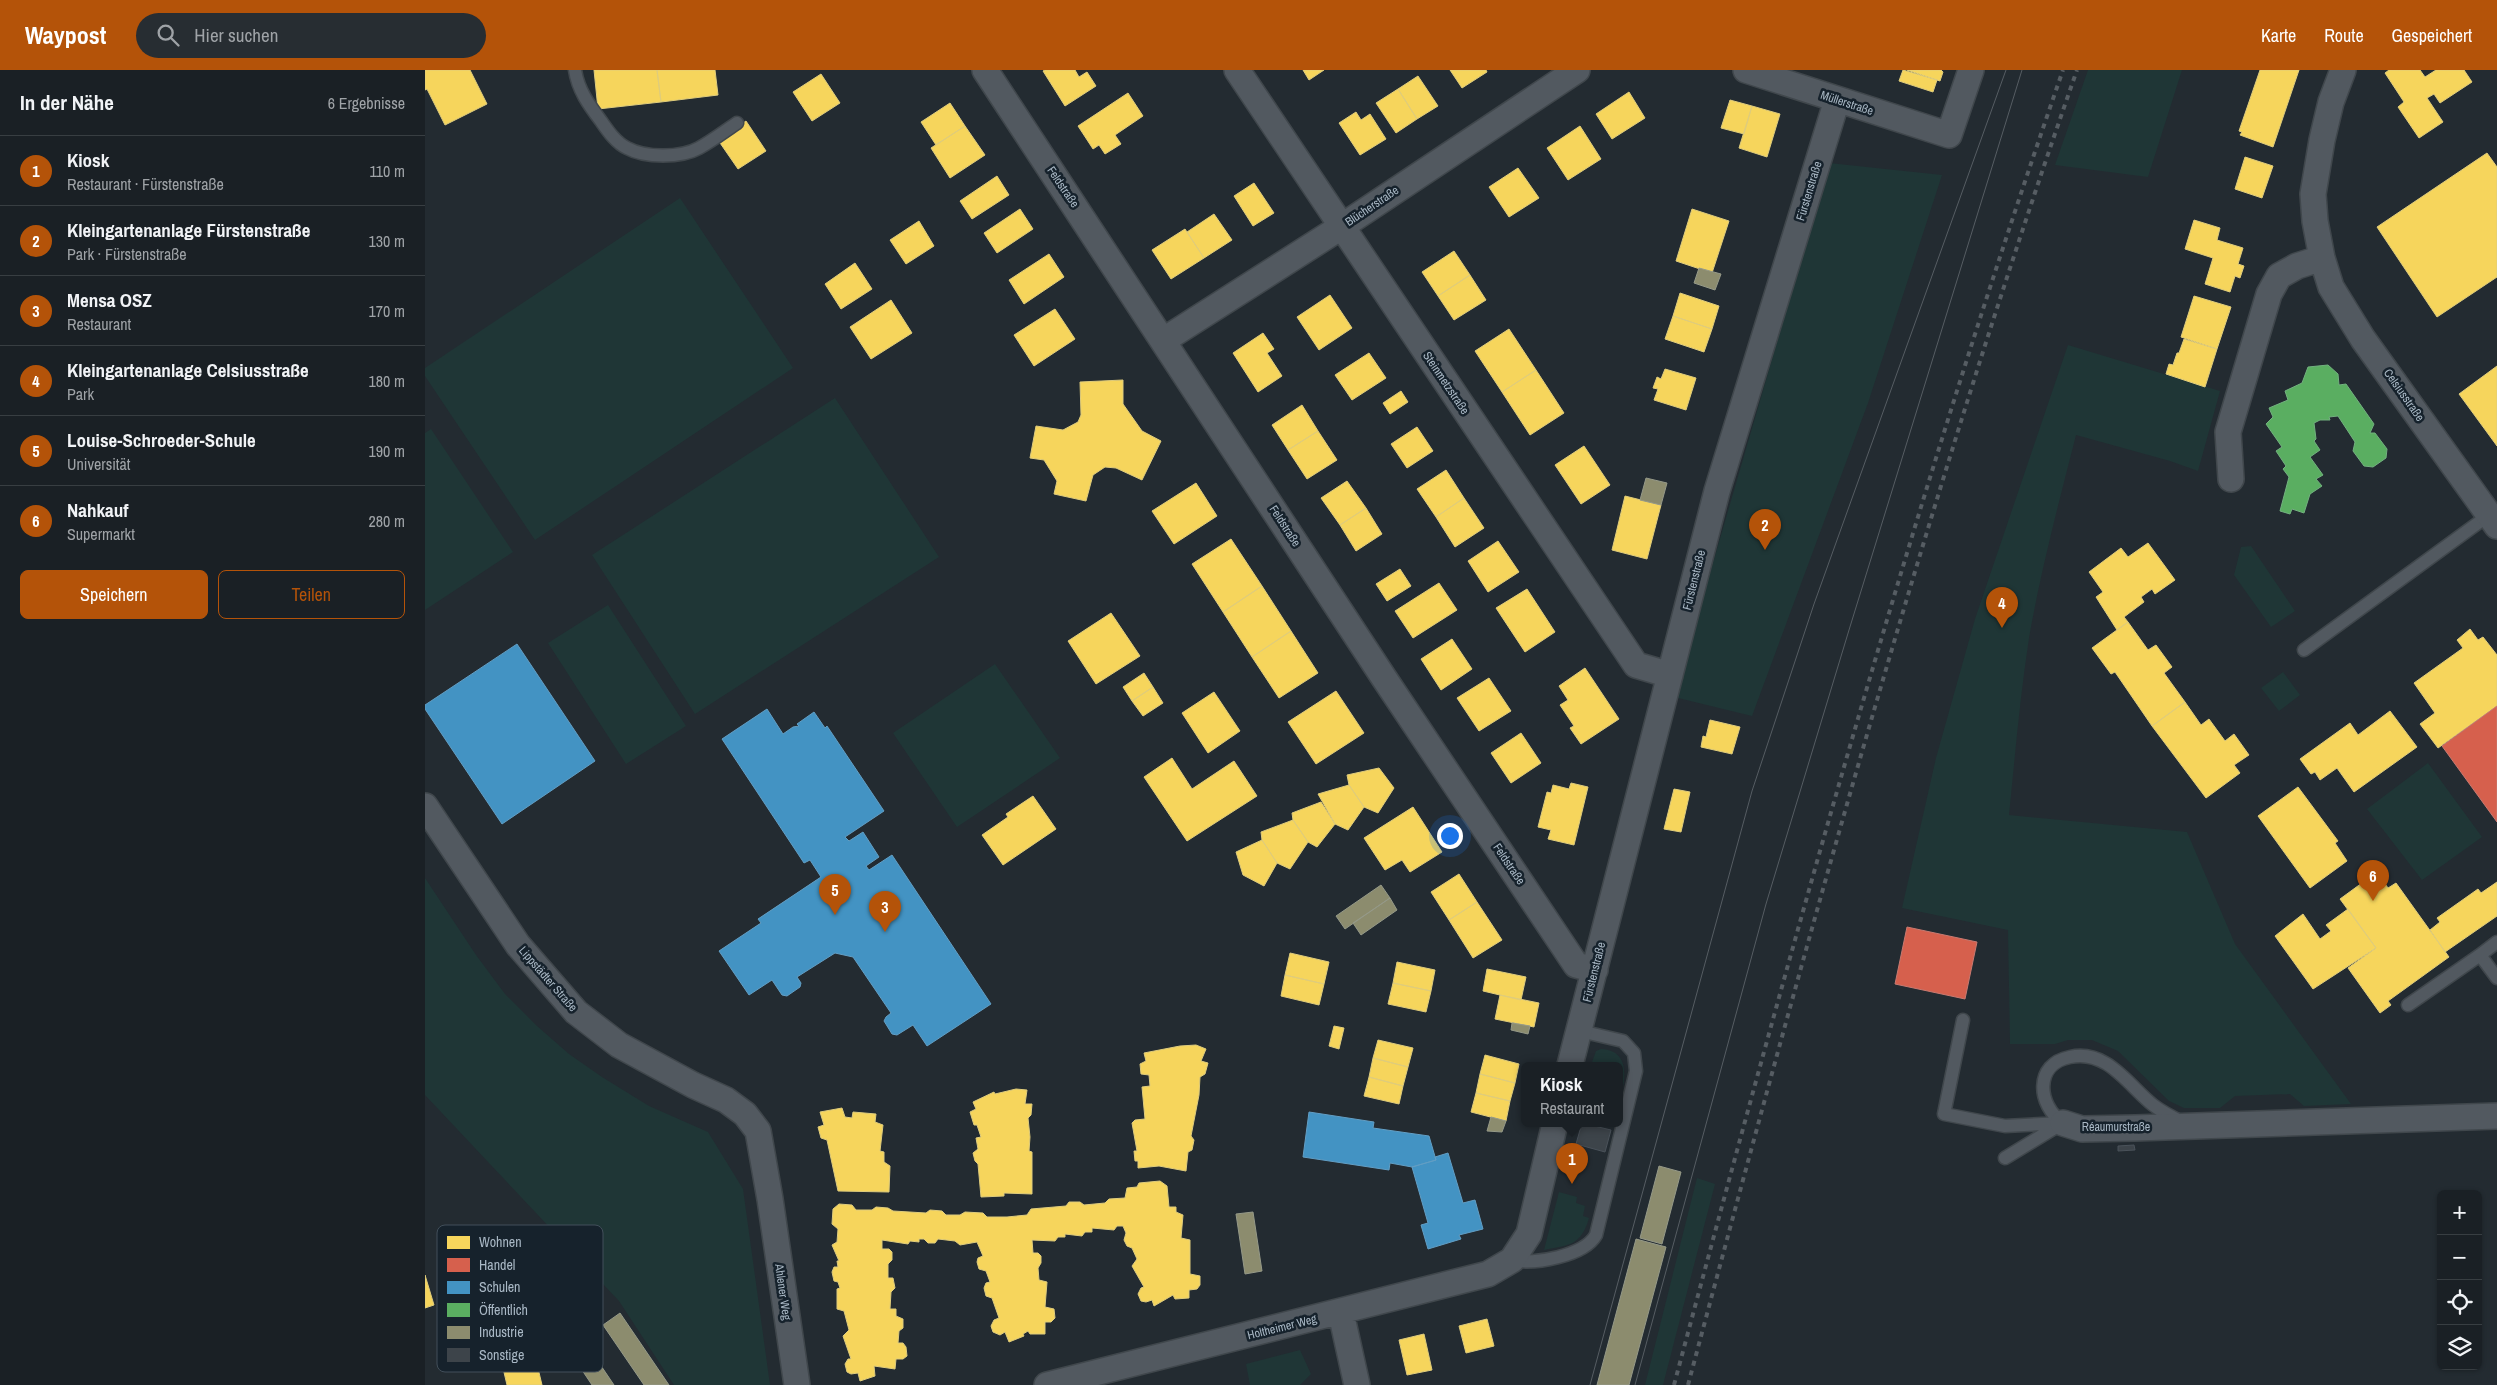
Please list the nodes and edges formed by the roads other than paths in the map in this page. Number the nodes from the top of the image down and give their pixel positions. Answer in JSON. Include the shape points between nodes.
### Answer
{"nodes":[{"id":1,"x":575,"y":70,"type":"edge"},
{"id":2,"x":985,"y":70,"type":"edge"},
{"id":3,"x":1237,"y":70,"type":"edge"},
{"id":4,"x":1577,"y":70,"type":"edge"},
{"id":5,"x":1746,"y":70,"type":"edge"},
{"id":6,"x":1971,"y":70,"type":"edge"},
{"id":7,"x":2343,"y":70,"type":"edge"},
{"id":8,"x":1837,"y":100,"type":"junction"},
{"id":9,"x":737,"y":123,"type":"dead end"},
{"id":10,"x":1341,"y":227,"type":"junction"},
{"id":11,"x":2322,"y":258,"type":"junction"},
{"id":12,"x":1164,"y":340,"type":"junction"},
{"id":13,"x":2231,"y":479,"type":"dead end"},
{"id":14,"x":2493,"y":520,"type":"edge"},
{"id":15,"x":2304,"y":650,"type":"dead end"},
{"id":16,"x":1669,"y":675,"type":"junction"},
{"id":17,"x":425,"y":806,"type":"edge"},
{"id":18,"x":2497,"y":942,"type":"edge"},
{"id":19,"x":2480,"y":954,"type":"junction"},
{"id":20,"x":1595,"y":970,"type":"junction"},
{"id":21,"x":2497,"y":978,"type":"edge"},
{"id":22,"x":2409,"y":1006,"type":"dead end"},
{"id":23,"x":1963,"y":1020,"type":"dead end"},
{"id":24,"x":1580,"y":1031,"type":"junction"},
{"id":25,"x":1571,"y":1062,"type":"edge"},
{"id":26,"x":2497,"y":1116,"type":"edge"},
{"id":27,"x":1623,"y":1123,"type":"edge"},
{"id":28,"x":2063,"y":1123,"type":"junction"},
{"id":29,"x":2190,"y":1126,"type":"junction"},
{"id":30,"x":1554,"y":1127,"type":"edge"},
{"id":31,"x":1622,"y":1127,"type":"edge"},
{"id":32,"x":2005,"y":1158,"type":"dead end"},
{"id":33,"x":770,"y":1199,"type":"joint"},
{"id":34,"x":1516,"y":1261,"type":"junction"},
{"id":35,"x":1341,"y":1313,"type":"junction"},
{"id":36,"x":1101,"y":1378,"type":"edge"},
{"id":37,"x":797,"y":1385,"type":"edge"},
{"id":38,"x":1047,"y":1385,"type":"edge"},
{"id":39,"x":1357,"y":1385,"type":"edge"}],
"edges":[{"from":1,"to":9,"type":"lane","via":[[578,85],[602,123],[619,143],[637,152],[676,154],[697,149]]},
{"from":2,"to":12,"type":"street","name":"Feldstraße"},
{"from":3,"to":10,"type":"street","name":"Steinmetzstraße"},
{"from":4,"to":10,"type":"street","name":"Blücherstraße"},
{"from":5,"to":8,"type":"street","name":"Müllerstraße"},
{"from":6,"to":8,"type":"street","name":"Müllerstraße","via":[[1949,135]]},
{"from":7,"to":11,"type":"street","name":"Celsiusstraße","via":[[2331,102],[2313,194]]},
{"from":8,"to":16,"type":"street","name":"Fürstenstraße","via":[[1717,491]]},
{"from":10,"to":12,"type":"street","name":"Blücherstraße"},
{"from":10,"to":16,"type":"street","name":"Steinmetzstraße","via":[[1636,665]]},
{"from":11,"to":13,"type":"street","via":[[2279,276],[2269,294],[2228,432]]},
{"from":11,"to":14,"type":"street","name":"Celsiusstraße","via":[[2331,287],[2363,339]]},
{"from":12,"to":20,"type":"street","name":"Feldstraße","via":[[1576,965]]},
{"from":14,"to":15,"type":"lane"},
{"from":16,"to":20,"type":"street","name":"Fürstenstraße"},
{"from":17,"to":33,"type":"street","name":"Lippstädter Straße","via":[[518,945],[576,1012],[619,1045],[693,1086],[726,1100],[745,1114],[758,1131]]},
{"from":18,"to":19,"type":"lane"},
{"from":19,"to":21,"type":"lane"},
{"from":19,"to":22,"type":"lane"},
{"from":20,"to":24,"type":"street","name":"Fürstenstraße"},
{"from":23,"to":28,"type":"lane","via":[[1944,1114],[2005,1126]]},
{"from":24,"to":25,"type":"street","name":"Fürstenstraße"},
{"from":24,"to":27,"type":"lane","via":[[1623,1041],[1634,1053],[1636,1071]]},
{"from":26,"to":29,"type":"street","name":"Réaumurstraße"},
{"from":28,"to":29,"type":"street","name":"Réaumurstraße","via":[[2082,1129]]},
{"from":28,"to":29,"type":"lane","name":"Réaumurstraße","via":[[2046,1106],[2043,1094],[2046,1074],[2065,1059],[2087,1056],[2109,1065],[2152,1104]]},
{"from":28,"to":32,"type":"lane"},
{"from":30,"to":34,"type":"street","via":[[1529,1234]]},
{"from":31,"to":34,"type":"lane","via":[[1596,1234],[1591,1242],[1581,1250],[1562,1255],[1534,1262]]},
{"from":33,"to":37,"type":"street","name":"Ahlener Weg"},
{"from":34,"to":35,"type":"street","name":"Holtheimer Weg","via":[[1476,1279]]},
{"from":35,"to":36,"type":"street","name":"Holtheimer Weg"},
{"from":35,"to":39,"type":"street"},
{"from":36,"to":38,"type":"street","name":"Holtheimer Weg"}]}
